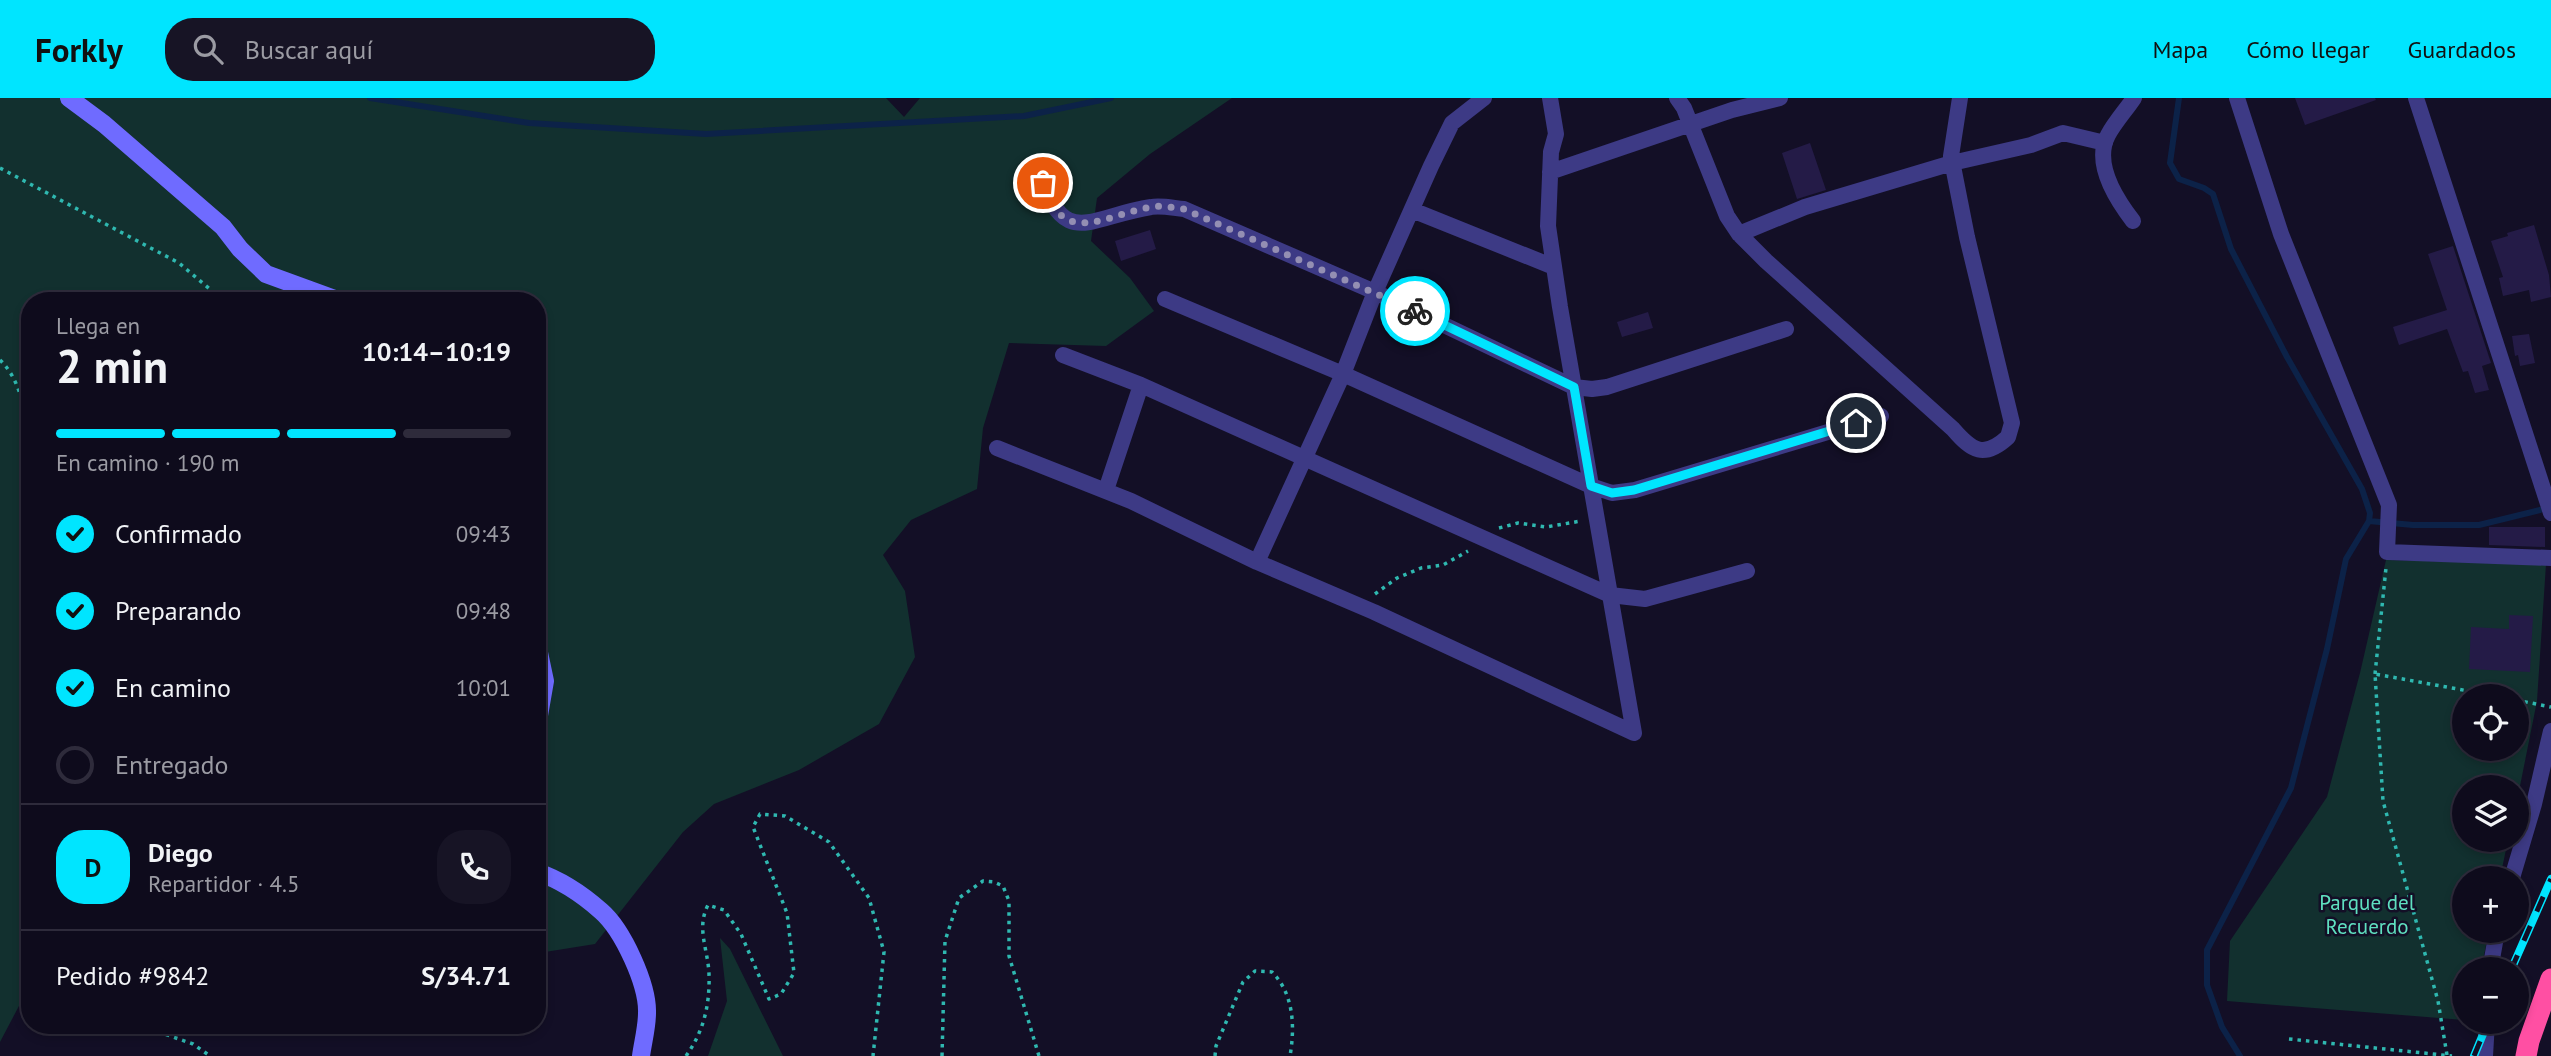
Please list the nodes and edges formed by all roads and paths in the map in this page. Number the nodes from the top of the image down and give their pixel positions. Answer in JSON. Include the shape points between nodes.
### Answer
{"nodes":[{"id":1,"x":69,"y":98,"type":"edge"},
{"id":2,"x":1484,"y":98,"type":"edge"},
{"id":3,"x":1550,"y":98,"type":"edge"},
{"id":4,"x":1677,"y":98,"type":"edge"},
{"id":5,"x":1780,"y":98,"type":"edge"},
{"id":6,"x":1960,"y":98,"type":"edge"},
{"id":7,"x":2134,"y":98,"type":"edge"},
{"id":8,"x":2237,"y":98,"type":"edge"},
{"id":9,"x":2416,"y":98,"type":"edge"},
{"id":10,"x":1690,"y":125,"type":"junction"},
{"id":11,"x":2105,"y":143,"type":"junction"},
{"id":12,"x":1952,"y":163,"type":"junction"},
{"id":13,"x":0,"y":168,"type":"edge"},
{"id":14,"x":1038,"y":169,"type":"dead end"},
{"id":15,"x":1550,"y":172,"type":"junction"},
{"id":16,"x":1412,"y":210,"type":"junction"},
{"id":17,"x":2133,"y":221,"type":"dead end"},
{"id":18,"x":1739,"y":234,"type":"junction"},
{"id":19,"x":1554,"y":267,"type":"junction"},
{"id":20,"x":213,"y":292,"type":"edge"},
{"id":21,"x":315,"y":292,"type":"edge"},
{"id":22,"x":1375,"y":292,"type":"junction"},
{"id":23,"x":1165,"y":299,"type":"dead end"},
{"id":24,"x":1786,"y":329,"type":"dead end"},
{"id":25,"x":1063,"y":355,"type":"dead end"},
{"id":26,"x":0,"y":360,"type":"edge"},
{"id":27,"x":1343,"y":374,"type":"junction"},
{"id":28,"x":1141,"y":385,"type":"junction"},
{"id":29,"x":1574,"y":387,"type":"junction"},
{"id":30,"x":21,"y":395,"type":"edge"},
{"id":31,"x":1881,"y":416,"type":"dead end"},
{"id":32,"x":997,"y":448,"type":"dead end"},
{"id":33,"x":1306,"y":457,"type":"junction"},
{"id":34,"x":1591,"y":486,"type":"junction"},
{"id":35,"x":1106,"y":491,"type":"junction"},
{"id":36,"x":2551,"y":513,"type":"edge"},
{"id":37,"x":2387,"y":552,"type":"junction"},
{"id":38,"x":2551,"y":558,"type":"edge"},
{"id":39,"x":1257,"y":562,"type":"junction"},
{"id":40,"x":1747,"y":571,"type":"dead end"},
{"id":41,"x":1610,"y":595,"type":"junction"},
{"id":42,"x":2375,"y":674,"type":"junction"},
{"id":43,"x":2452,"y":688,"type":"edge"},
{"id":44,"x":2529,"y":703,"type":"edge"},
{"id":45,"x":2551,"y":707,"type":"edge"},
{"id":46,"x":2551,"y":731,"type":"edge"},
{"id":47,"x":2516,"y":866,"type":"edge"},
{"id":48,"x":546,"y":875,"type":"edge"},
{"id":49,"x":2551,"y":979,"type":"edge"},
{"id":50,"x":165,"y":1034,"type":"edge"},
{"id":51,"x":2486,"y":1034,"type":"edge"},
{"id":52,"x":2289,"y":1039,"type":"dead end"},
{"id":53,"x":2447,"y":1055,"type":"edge"},
{"id":54,"x":210,"y":1056,"type":"edge"},
{"id":55,"x":640,"y":1056,"type":"edge"},
{"id":56,"x":686,"y":1056,"type":"edge"},
{"id":57,"x":873,"y":1056,"type":"edge"},
{"id":58,"x":942,"y":1056,"type":"edge"},
{"id":59,"x":1039,"y":1056,"type":"edge"},
{"id":60,"x":1215,"y":1056,"type":"edge"},
{"id":61,"x":1290,"y":1056,"type":"edge"},
{"id":62,"x":2452,"y":1056,"type":"edge"},
{"id":63,"x":2485,"y":1056,"type":"edge"},
{"id":64,"x":2526,"y":1056,"type":"edge"}],
"edges":[{"from":1,"to":21,"type":"street","via":[[223,226],[266,274]]},
{"from":2,"to":16,"type":"street","via":[[1452,123]]},
{"from":3,"to":15,"type":"street","via":[[1556,134]]},
{"from":4,"to":10,"type":"street"},
{"from":5,"to":10,"type":"street"},
{"from":6,"to":12,"type":"street"},
{"from":7,"to":11,"type":"street"},
{"from":8,"to":37,"type":"street","via":[[2281,234],[2389,505]]},
{"from":9,"to":36,"type":"street"},
{"from":10,"to":15,"type":"street"},
{"from":10,"to":18,"type":"street","via":[[1727,216]]},
{"from":11,"to":12,"type":"street","via":[[2063,133]]},
{"from":11,"to":17,"type":"street","via":[[2102,153],[2116,199]]},
{"from":12,"to":18,"type":"street","via":[[1805,207]]},
{"from":12,"to":18,"type":"street","via":[[2012,424],[2008,438],[1990,450],[1976,450],[1965,443]]},
{"from":13,"to":20,"type":"path","via":[[179,263]]},
{"from":14,"to":22,"type":"street","via":[[1047,198],[1060,216],[1077,224],[1154,206],[1184,209]]},
{"from":15,"to":19,"type":"street","via":[[1548,226]]},
{"from":16,"to":19,"type":"street"},
{"from":16,"to":22,"type":"street"},
{"from":19,"to":29,"type":"street"},
{"from":22,"to":27,"type":"street"},
{"from":22,"to":29,"type":"street"},
{"from":23,"to":27,"type":"street"},
{"from":24,"to":29,"type":"street","via":[[1607,387]]},
{"from":25,"to":28,"type":"street"},
{"from":26,"to":30,"type":"path"},
{"from":27,"to":33,"type":"street"},
{"from":27,"to":34,"type":"street"},
{"from":28,"to":33,"type":"street"},
{"from":28,"to":35,"type":"street"},
{"from":29,"to":34,"type":"street"},
{"from":31,"to":34,"type":"street","via":[[1634,490],[1612,493]]},
{"from":32,"to":35,"type":"street"},
{"from":33,"to":39,"type":"street"},
{"from":33,"to":41,"type":"street"},
{"from":34,"to":41,"type":"street"},
{"from":35,"to":39,"type":"street"},
{"from":37,"to":38,"type":"street"},
{"from":37,"to":42,"type":"path"},
{"from":39,"to":41,"type":"street","via":[[1634,733]]},
{"from":40,"to":41,"type":"street","via":[[1645,599]]},
{"from":42,"to":43,"type":"path"},
{"from":42,"to":53,"type":"path","via":[[2383,802],[2438,1001]]},
{"from":44,"to":45,"type":"path"},
{"from":46,"to":47,"type":"street"},
{"from":48,"to":55,"type":"street","via":[[603,912],[638,969],[647,1013]]},
{"from":49,"to":64,"type":"highway"},
{"from":50,"to":54,"type":"path"},
{"from":51,"to":63,"type":"street"},
{"from":52,"to":53,"type":"path"},
{"from":53,"to":62,"type":"path"},
{"from":56,"to":57,"type":"path","via":[[707,1016],[709,973],[701,918],[708,905],[724,910],[741,934],[768,999],[781,994],[794,973],[787,913],[753,827],[760,814],[785,816],[828,842],[869,898],[884,952]]},
{"from":58,"to":59,"type":"path","via":[[945,941],[959,898],[983,881],[1003,886],[1009,901],[1009,956]]},
{"from":60,"to":61,"type":"path","via":[[1243,982],[1255,971],[1272,972],[1286,991],[1294,1030]]}]}
